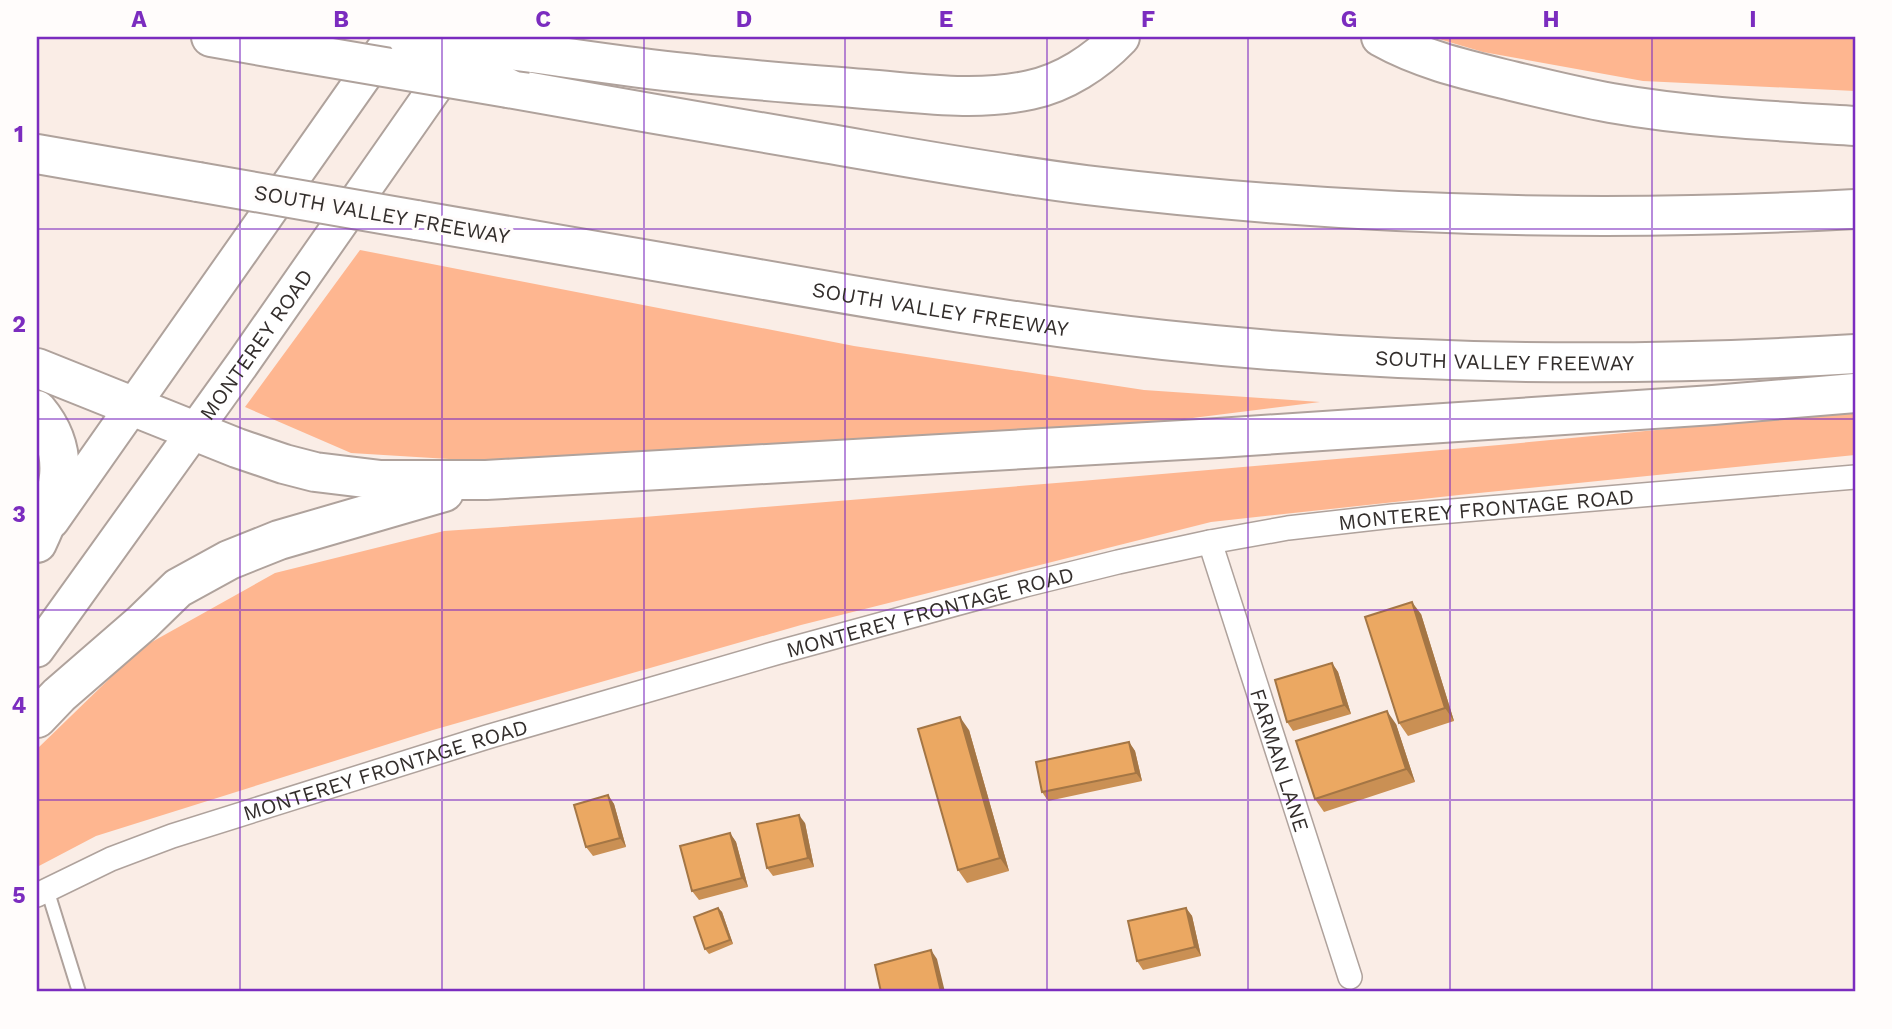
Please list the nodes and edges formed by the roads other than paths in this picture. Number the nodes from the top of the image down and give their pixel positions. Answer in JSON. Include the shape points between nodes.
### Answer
{"nodes":[{"id":1,"x":211,"y":37,"type":"edge"},
{"id":2,"x":392,"y":37,"type":"edge"},
{"id":3,"x":407,"y":37,"type":"edge"},
{"id":4,"x":471,"y":37,"type":"edge"},
{"id":5,"x":1381,"y":37,"type":"edge"},
{"id":6,"x":1118,"y":40,"type":"edge"},
{"id":7,"x":1855,"y":126,"type":"edge"},
{"id":8,"x":37,"y":154,"type":"edge"},
{"id":9,"x":1855,"y":209,"type":"edge"},
{"id":10,"x":1855,"y":354,"type":"edge"},
{"id":11,"x":37,"y":368,"type":"edge"},
{"id":12,"x":1855,"y":393,"type":"edge"},
{"id":13,"x":133,"y":406,"type":"junction"},
{"id":14,"x":37,"y":410,"type":"edge"},
{"id":15,"x":195,"y":430,"type":"junction"},
{"id":16,"x":1855,"y":477,"type":"edge"},
{"id":17,"x":486,"y":480,"type":"junction"},
{"id":18,"x":1210,"y":542,"type":"junction"},
{"id":19,"x":37,"y":543,"type":"edge"},
{"id":20,"x":37,"y":650,"type":"edge"},
{"id":21,"x":37,"y":718,"type":"edge"},
{"id":22,"x":42,"y":892,"type":"edge"},
{"id":23,"x":1350,"y":977,"type":"dead end"},
{"id":24,"x":79,"y":992,"type":"edge"}],
"edges":[{"from":1,"to":9,"type":"highway","bridge":true,"via":[[960,167],[1217,199],[1543,217]]},
{"from":2,"to":13,"type":"main road"},
{"from":3,"to":6,"type":"highway","bridge":true,"via":[[727,78],[990,95],[1052,84]]},
{"from":4,"to":15,"type":"main road","name":"MONTEREY ROAD"},
{"from":5,"to":7,"type":"highway","via":[[1456,67],[1611,103]]},
{"from":8,"to":10,"type":"highway","name":"SOUTH VALLEY FREEWAY","bridge":true,"via":[[917,307],[1166,340],[1297,352],[1515,362]]},
{"from":11,"to":13,"type":"highway"},
{"from":12,"to":17,"type":"highway","via":[[1218,438]]},
{"from":13,"to":15,"type":"highway"},
{"from":13,"to":19,"type":"main road"},
{"from":14,"to":19,"type":"highway","via":[[55,438],[60,466],[56,497]]},
{"from":15,"to":17,"type":"highway","via":[[316,472],[381,480]]},
{"from":15,"to":20,"type":"main road","name":"MONTEREY ROAD"},
{"from":16,"to":18,"type":"street","name":"MONTEREY FRONTAGE ROAD","via":[[1393,516]]},
{"from":17,"to":21,"type":"highway","via":[[279,540],[229,560],[178,588]]},
{"from":18,"to":22,"type":"street","name":"MONTEREY FRONTAGE ROAD","via":[[986,596],[487,737],[172,836]]},
{"from":18,"to":23,"type":"street","name":"FARMAN LANE"},
{"from":22,"to":24,"type":"lane"}]}
